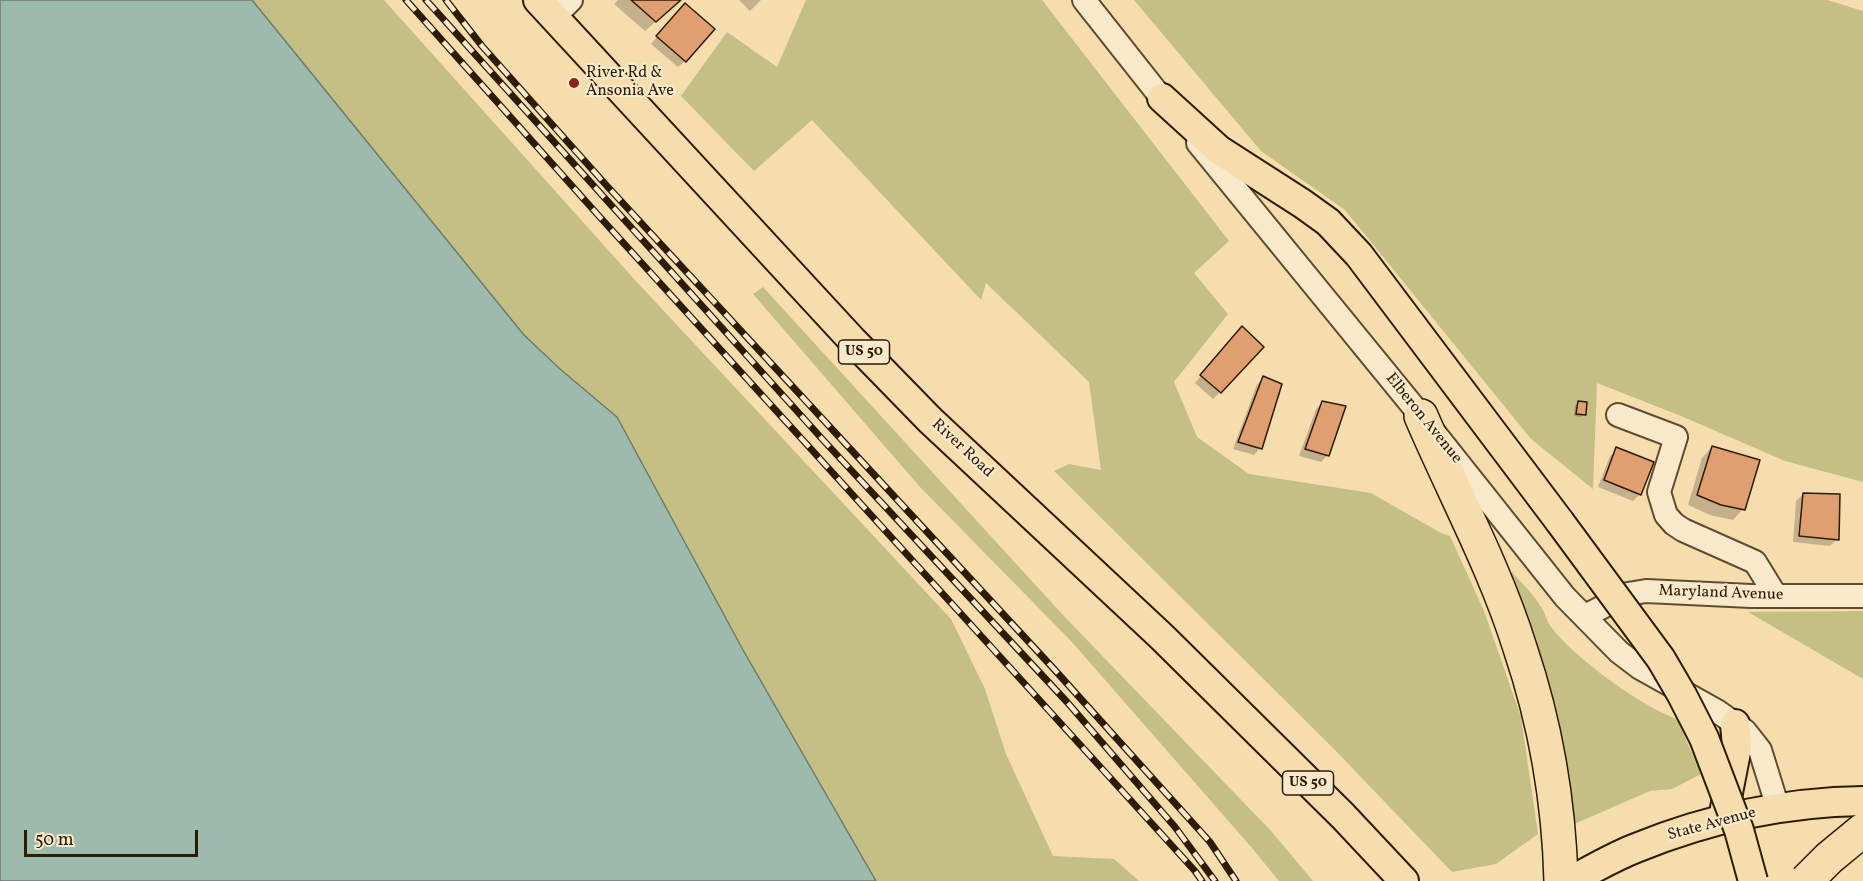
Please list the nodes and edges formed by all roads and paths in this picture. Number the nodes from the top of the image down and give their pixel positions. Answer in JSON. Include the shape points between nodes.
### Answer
{"nodes":[{"id":1,"x":1084,"y":0,"type":"edge"},
{"id":2,"x":554,"y":6,"type":"edge"},
{"id":3,"x":1162,"y":98,"type":"junction"},
{"id":4,"x":1618,"y":415,"type":"dead end"},
{"id":5,"x":1421,"y":416,"type":"junction"},
{"id":6,"x":1776,"y":596,"type":"junction"},
{"id":7,"x":1863,"y":596,"type":"edge"},
{"id":8,"x":1585,"y":616,"type":"junction"},
{"id":9,"x":1736,"y":724,"type":"junction"},
{"id":10,"x":1863,"y":801,"type":"edge"},
{"id":11,"x":1778,"y":808,"type":"junction"},
{"id":12,"x":1722,"y":821,"type":"junction"},
{"id":13,"x":1863,"y":830,"type":"edge"},
{"id":14,"x":1404,"y":881,"type":"edge"},
{"id":15,"x":1561,"y":881,"type":"edge"},
{"id":16,"x":1571,"y":881,"type":"edge"},
{"id":17,"x":1753,"y":881,"type":"edge"},
{"id":18,"x":1806,"y":881,"type":"edge"}],
"edges":[{"from":1,"to":3,"type":"street","name":"Elberon Avenue"},
{"from":2,"to":14,"type":"main road","name":"River Road","number":"US 50","via":[[853,341],[930,420],[1162,637]]},
{"from":3,"to":5,"type":"street","name":"Elberon Avenue"},
{"from":3,"to":17,"type":"main road","bridge":true,"via":[[1219,150],[1328,222],[1359,255],[1654,650],[1704,738],[1739,830]]},
{"from":4,"to":6,"type":"street","via":[[1676,437],[1659,492],[1666,515],[1683,530],[1755,562]]},
{"from":5,"to":8,"type":"street","name":"Elberon Avenue","via":[[1565,597]]},
{"from":5,"to":15,"type":"highway","via":[[1499,590],[1520,647],[1547,749]]},
{"from":6,"to":7,"type":"street","name":"Maryland Avenue"},
{"from":6,"to":8,"type":"street","name":"Maryland Avenue","via":[[1646,591],[1628,594]]},
{"from":8,"to":9,"type":"street","name":"Elberon Avenue","via":[[1640,668]]},
{"from":9,"to":11,"type":"street","name":"Elberon Avenue","via":[[1760,750]]},
{"from":9,"to":12,"type":"main road","via":[[1737,747]]},
{"from":10,"to":11,"type":"main road","name":"State Avenue"},
{"from":11,"to":12,"type":"main road","name":"State Avenue"},
{"from":12,"to":16,"type":"main road","name":"State Avenue","via":[[1634,848]]},
{"from":13,"to":18,"type":"highway","bridge":true}]}
